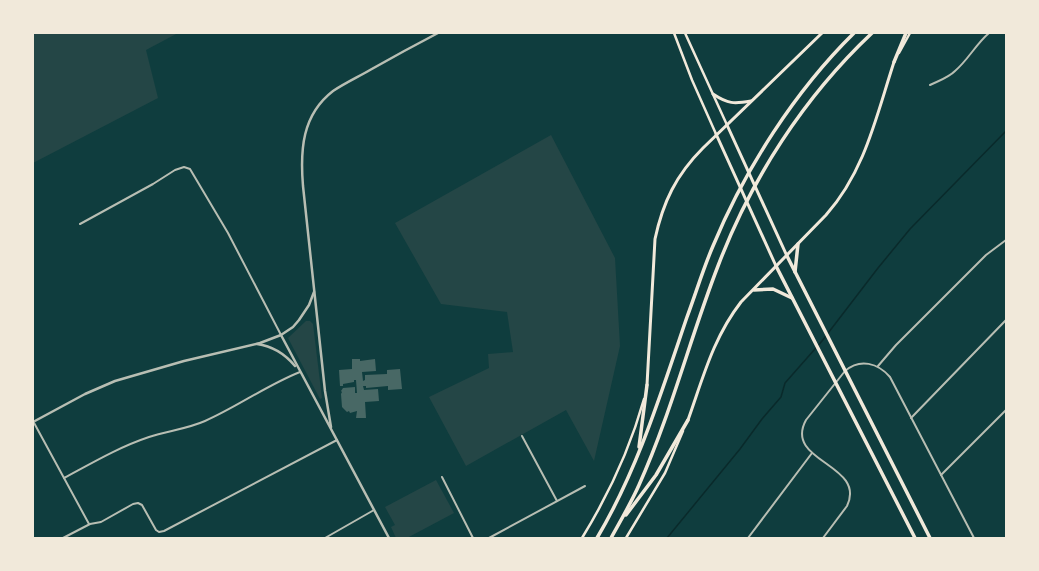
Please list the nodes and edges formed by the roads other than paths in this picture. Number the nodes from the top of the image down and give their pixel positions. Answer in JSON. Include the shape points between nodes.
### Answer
{"nodes":[{"id":1,"x":438,"y":33,"type":"edge"},
{"id":2,"x":674,"y":33,"type":"edge"},
{"id":3,"x":685,"y":33,"type":"edge"},
{"id":4,"x":822,"y":33,"type":"edge"},
{"id":5,"x":854,"y":33,"type":"edge"},
{"id":6,"x":872,"y":33,"type":"edge"},
{"id":7,"x":906,"y":33,"type":"edge"},
{"id":8,"x":910,"y":33,"type":"edge"},
{"id":9,"x":989,"y":33,"type":"edge"},
{"id":10,"x":894,"y":62,"type":"junction"},
{"id":11,"x":930,"y":85,"type":"dead end"},
{"id":12,"x":713,"y":94,"type":"junction"},
{"id":13,"x":751,"y":101,"type":"junction"},
{"id":14,"x":727,"y":125,"type":"junction"},
{"id":15,"x":716,"y":134,"type":"junction"},
{"id":16,"x":80,"y":224,"type":"dead end"},
{"id":17,"x":1006,"y":240,"type":"edge"},
{"id":18,"x":798,"y":244,"type":"junction"},
{"id":19,"x":787,"y":256,"type":"junction"},
{"id":20,"x":776,"y":266,"type":"junction"},
{"id":21,"x":795,"y":273,"type":"junction"},
{"id":22,"x":754,"y":290,"type":"junction"},
{"id":23,"x":314,"y":291,"type":"junction"},
{"id":24,"x":792,"y":298,"type":"junction"},
{"id":25,"x":1006,"y":320,"type":"edge"},
{"id":26,"x":281,"y":335,"type":"junction"},
{"id":27,"x":254,"y":344,"type":"junction"},
{"id":28,"x":878,"y":366,"type":"junction"},
{"id":29,"x":300,"y":372,"type":"junction"},
{"id":30,"x":647,"y":385,"type":"junction"},
{"id":31,"x":1006,"y":410,"type":"edge"},
{"id":32,"x":911,"y":418,"type":"junction"},
{"id":33,"x":688,"y":420,"type":"junction"},
{"id":34,"x":33,"y":421,"type":"edge"},
{"id":35,"x":330,"y":427,"type":"junction"},
{"id":36,"x":522,"y":436,"type":"dead end"},
{"id":37,"x":337,"y":440,"type":"junction"},
{"id":38,"x":812,"y":453,"type":"junction"},
{"id":39,"x":639,"y":454,"type":"junction"},
{"id":40,"x":942,"y":475,"type":"junction"},
{"id":41,"x":442,"y":477,"type":"dead end"},
{"id":42,"x":64,"y":478,"type":"junction"},
{"id":43,"x":585,"y":486,"type":"dead end"},
{"id":44,"x":557,"y":501,"type":"junction"},
{"id":45,"x":374,"y":510,"type":"junction"},
{"id":46,"x":89,"y":524,"type":"junction"},
{"id":47,"x":618,"y":526,"type":"junction"},
{"id":48,"x":63,"y":538,"type":"edge"},
{"id":49,"x":325,"y":538,"type":"edge"},
{"id":50,"x":389,"y":538,"type":"edge"},
{"id":51,"x":473,"y":538,"type":"edge"},
{"id":52,"x":489,"y":538,"type":"edge"},
{"id":53,"x":582,"y":538,"type":"edge"},
{"id":54,"x":597,"y":538,"type":"edge"},
{"id":55,"x":611,"y":538,"type":"edge"},
{"id":56,"x":626,"y":538,"type":"edge"},
{"id":57,"x":748,"y":538,"type":"edge"},
{"id":58,"x":824,"y":538,"type":"edge"},
{"id":59,"x":915,"y":538,"type":"edge"},
{"id":60,"x":930,"y":538,"type":"edge"},
{"id":61,"x":974,"y":538,"type":"edge"}],
"edges":[{"from":1,"to":23,"type":"street","via":[[333,92],[318,107],[307,127],[302,146],[302,171]]},
{"from":2,"to":15,"type":"main road"},
{"from":3,"to":12,"type":"main road"},
{"from":4,"to":13,"type":"main road"},
{"from":5,"to":39,"type":"highway","via":[[792,106],[738,192],[707,261]]},
{"from":6,"to":47,"type":"highway","via":[[828,79],[800,115],[770,160],[744,208],[718,265],[653,452]]},
{"from":7,"to":10,"type":"highway"},
{"from":8,"to":10,"type":"main road"},
{"from":9,"to":11,"type":"street","via":[[956,71]]},
{"from":10,"to":18,"type":"main road","via":[[865,150],[850,184],[834,206]]},
{"from":12,"to":13,"type":"main road","via":[[732,104]]},
{"from":12,"to":14,"type":"main road"},
{"from":13,"to":14,"type":"main road"},
{"from":14,"to":15,"type":"main road"},
{"from":14,"to":19,"type":"main road"},
{"from":15,"to":20,"type":"main road"},
{"from":15,"to":30,"type":"main road","via":[[684,168],[673,185],[660,217],[654,239]]},
{"from":16,"to":26,"type":"street","via":[[175,170],[186,167],[190,169],[245,265]]},
{"from":17,"to":28,"type":"street","via":[[986,255]]},
{"from":18,"to":19,"type":"main road"},
{"from":18,"to":21,"type":"highway"},
{"from":19,"to":20,"type":"main road"},
{"from":19,"to":21,"type":"highway"},
{"from":20,"to":22,"type":"main road"},
{"from":20,"to":24,"type":"highway"},
{"from":21,"to":60,"type":"highway"},
{"from":22,"to":24,"type":"highway","via":[[773,289]]},
{"from":22,"to":33,"type":"main road","via":[[719,334]]},
{"from":23,"to":26,"type":"street","via":[[302,317],[294,327]]},
{"from":23,"to":35,"type":"street"},
{"from":24,"to":59,"type":"highway"},
{"from":25,"to":32,"type":"street"},
{"from":26,"to":27,"type":"street"},
{"from":26,"to":29,"type":"street"},
{"from":27,"to":29,"type":"street","via":[[277,351],[289,359]]},
{"from":27,"to":34,"type":"street","via":[[115,381]]},
{"from":28,"to":32,"type":"street","via":[[890,377]]},
{"from":28,"to":38,"type":"street","via":[[863,363],[849,367],[806,420],[802,437]]},
{"from":29,"to":35,"type":"street"},
{"from":29,"to":42,"type":"street","via":[[215,417],[135,442]]},
{"from":30,"to":39,"type":"highway"},
{"from":30,"to":53,"type":"main road","via":[[632,437],[616,478]]},
{"from":31,"to":40,"type":"street"},
{"from":32,"to":40,"type":"street"},
{"from":33,"to":47,"type":"highway","via":[[656,475]]},
{"from":33,"to":56,"type":"main road","via":[[665,473]]},
{"from":34,"to":42,"type":"street"},
{"from":35,"to":37,"type":"street"},
{"from":36,"to":44,"type":"street"},
{"from":37,"to":45,"type":"street"},
{"from":37,"to":46,"type":"street","via":[[168,529],[159,532],[142,505],[138,503],[101,522]]},
{"from":38,"to":57,"type":"street"},
{"from":38,"to":58,"type":"street","via":[[844,478],[850,491],[847,506]]},
{"from":39,"to":54,"type":"highway"},
{"from":40,"to":61,"type":"street"},
{"from":41,"to":51,"type":"street"},
{"from":42,"to":46,"type":"street"},
{"from":43,"to":44,"type":"street"},
{"from":44,"to":52,"type":"street"},
{"from":45,"to":49,"type":"street"},
{"from":45,"to":50,"type":"street"},
{"from":46,"to":48,"type":"street"},
{"from":47,"to":55,"type":"highway"}]}
